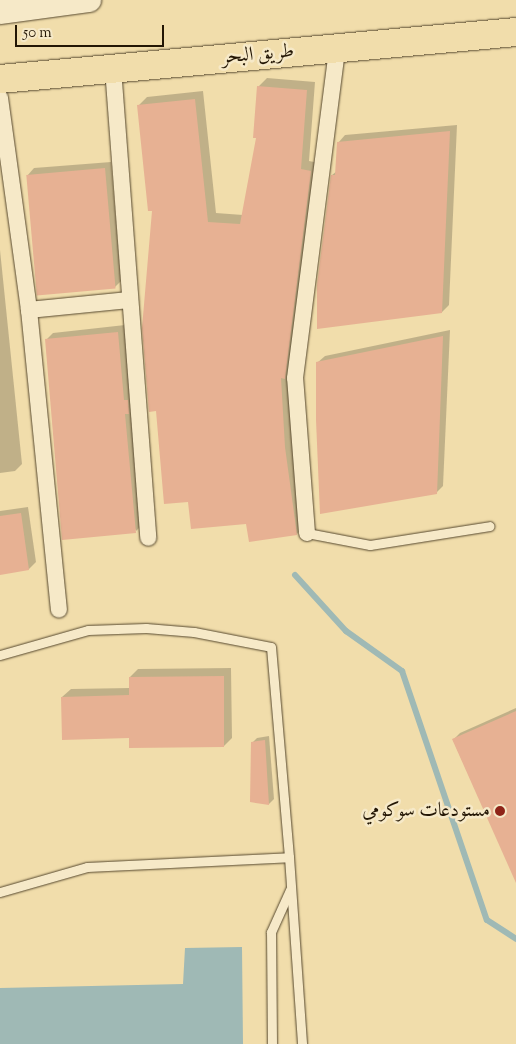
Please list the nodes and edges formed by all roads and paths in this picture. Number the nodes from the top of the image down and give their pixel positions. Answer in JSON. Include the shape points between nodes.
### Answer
{"nodes":[{"id":1,"x":89,"y":0,"type":"edge"},
{"id":2,"x":8,"y":8,"type":"edge"},
{"id":3,"x":516,"y":32,"type":"edge"},
{"id":4,"x":337,"y":48,"type":"junction"},
{"id":5,"x":114,"y":68,"type":"junction"},
{"id":6,"x":0,"y":79,"type":"edge"},
{"id":7,"x":0,"y":98,"type":"edge"},
{"id":8,"x":129,"y":300,"type":"junction"},
{"id":9,"x":29,"y":310,"type":"junction"},
{"id":10,"x":490,"y":526,"type":"dead end"},
{"id":11,"x":308,"y":533,"type":"joint"},
{"id":12,"x":148,"y":538,"type":"dead end"},
{"id":13,"x":59,"y":609,"type":"dead end"},
{"id":14,"x":0,"y":655,"type":"edge"},
{"id":15,"x":289,"y":857,"type":"junction"},
{"id":16,"x":291,"y":888,"type":"junction"},
{"id":17,"x":0,"y":892,"type":"edge"},
{"id":18,"x":272,"y":1044,"type":"edge"},
{"id":19,"x":302,"y":1044,"type":"edge"}],
"edges":[{"from":1,"to":2,"type":"street"},
{"from":3,"to":4,"type":"highway","name":"طريق البحر"},
{"from":4,"to":5,"type":"highway","name":"طريق البحر"},
{"from":4,"to":11,"type":"street","via":[[295,378]]},
{"from":5,"to":6,"type":"highway","name":"طريق البحر"},
{"from":5,"to":8,"type":"street"},
{"from":7,"to":9,"type":"street"},
{"from":8,"to":9,"type":"street"},
{"from":8,"to":12,"type":"street"},
{"from":9,"to":13,"type":"street"},
{"from":10,"to":11,"type":"lane","via":[[370,545]]},
{"from":14,"to":15,"type":"lane","via":[[88,630],[137,628],[194,632],[271,648]]},
{"from":15,"to":16,"type":"lane"},
{"from":15,"to":17,"type":"lane","via":[[87,867]]},
{"from":16,"to":18,"type":"lane","via":[[271,932]]},
{"from":16,"to":19,"type":"lane"}]}
